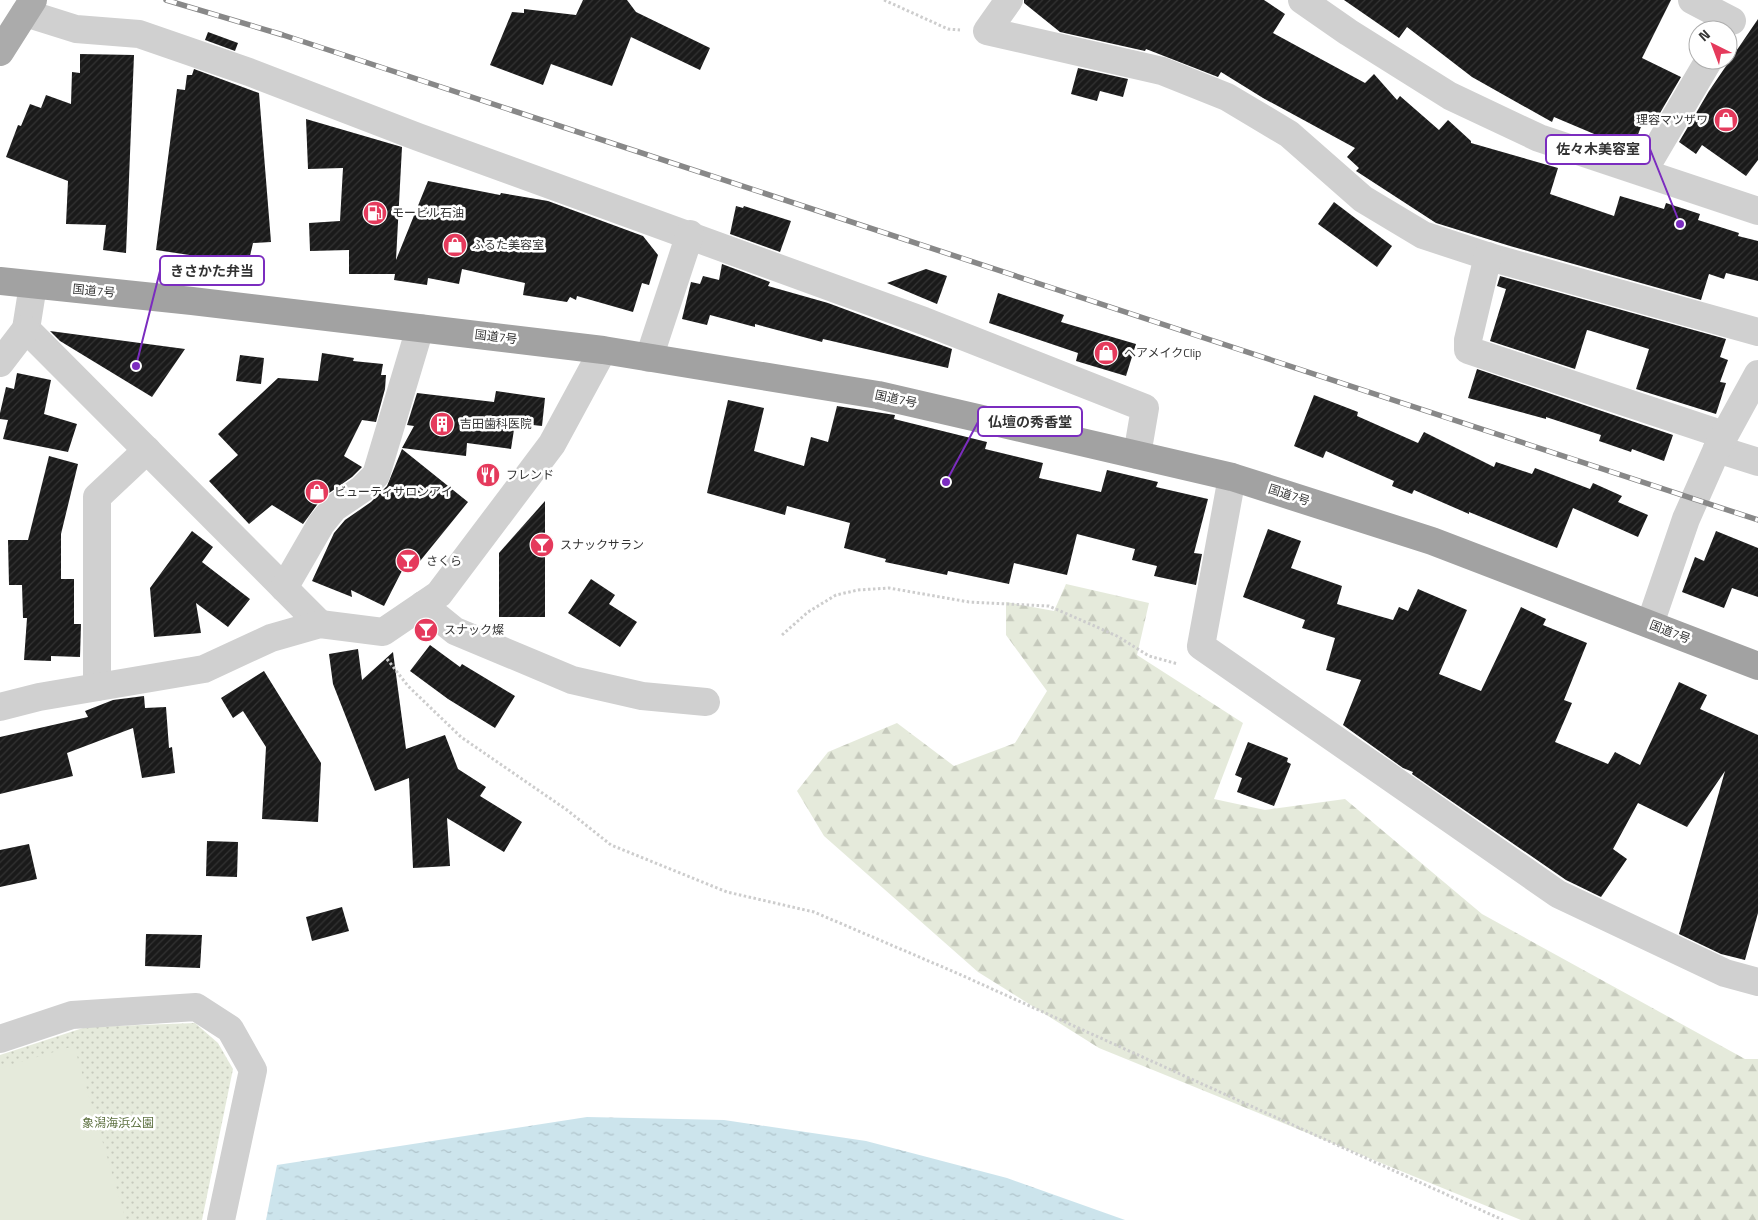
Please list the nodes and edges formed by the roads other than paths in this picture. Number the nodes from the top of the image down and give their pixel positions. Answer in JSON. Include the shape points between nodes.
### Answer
{"nodes":[{"id":1,"x":1009,"y":0,"type":"edge"},
{"id":2,"x":1302,"y":0,"type":"edge"},
{"id":3,"x":1692,"y":0,"type":"edge"},
{"id":4,"x":29,"y":6,"type":"edge"},
{"id":5,"x":1735,"y":17,"type":"edge"},
{"id":6,"x":0,"y":52,"type":"edge"},
{"id":7,"x":1703,"y":70,"type":"edge"},
{"id":8,"x":1643,"y":172,"type":"junction"},
{"id":9,"x":1758,"y":211,"type":"edge"},
{"id":10,"x":690,"y":234,"type":"junction"},
{"id":11,"x":1488,"y":256,"type":"junction"},
{"id":12,"x":0,"y":281,"type":"edge"},
{"id":13,"x":33,"y":286,"type":"junction"},
{"id":14,"x":420,"y":328,"type":"junction"},
{"id":15,"x":26,"y":330,"type":"junction"},
{"id":16,"x":1758,"y":332,"type":"edge"},
{"id":17,"x":603,"y":350,"type":"junction"},
{"id":18,"x":649,"y":358,"type":"junction"},
{"id":19,"x":0,"y":362,"type":"edge"},
{"id":20,"x":1758,"y":374,"type":"edge"},
{"id":21,"x":1720,"y":442,"type":"junction"},
{"id":22,"x":147,"y":450,"type":"junction"},
{"id":23,"x":1137,"y":455,"type":"junction"},
{"id":24,"x":1758,"y":462,"type":"edge"},
{"id":25,"x":1232,"y":476,"type":"junction"},
{"id":26,"x":284,"y":588,"type":"junction"},
{"id":27,"x":423,"y":605,"type":"junction"},
{"id":28,"x":320,"y":624,"type":"junction"},
{"id":29,"x":1650,"y":624,"type":"junction"},
{"id":30,"x":1758,"y":666,"type":"edge"},
{"id":31,"x":97,"y":687,"type":"junction"},
{"id":32,"x":706,"y":702,"type":"dead end"},
{"id":33,"x":0,"y":707,"type":"edge"},
{"id":34,"x":1758,"y":982,"type":"edge"},
{"id":35,"x":0,"y":1039,"type":"edge"},
{"id":36,"x":220,"y":1220,"type":"edge"}],
"edges":[{"from":1,"to":11,"type":"street","via":[[987,31],[1162,71],[1227,97],[1289,134],[1370,203],[1423,235]]},
{"from":2,"to":8,"type":"street","via":[[1450,96],[1539,138]]},
{"from":3,"to":5,"type":"street"},
{"from":4,"to":6,"type":"main road"},
{"from":4,"to":10,"type":"street","via":[[76,29],[139,34]]},
{"from":7,"to":8,"type":"street"},
{"from":8,"to":9,"type":"street"},
{"from":10,"to":18,"type":"street"},
{"from":10,"to":23,"type":"street","via":[[924,321],[1144,408]]},
{"from":11,"to":16,"type":"street"},
{"from":11,"to":21,"type":"street","via":[[1468,350]]},
{"from":12,"to":13,"type":"highway","name":"国道7号"},
{"from":13,"to":14,"type":"highway","name":"国道7号"},
{"from":13,"to":15,"type":"street"},
{"from":14,"to":17,"type":"highway","name":"国道7号"},
{"from":14,"to":26,"type":"street","via":[[376,475],[334,508],[321,524]]},
{"from":15,"to":19,"type":"street"},
{"from":15,"to":22,"type":"street"},
{"from":17,"to":18,"type":"highway","name":"国道7号"},
{"from":17,"to":27,"type":"street","via":[[552,444],[439,594]]},
{"from":18,"to":23,"type":"highway","name":"国道7号","via":[[878,395]]},
{"from":20,"to":21,"type":"street"},
{"from":21,"to":24,"type":"street"},
{"from":21,"to":29,"type":"street","via":[[1686,520]]},
{"from":22,"to":26,"type":"street"},
{"from":22,"to":31,"type":"street","via":[[97,497]]},
{"from":23,"to":25,"type":"highway","name":"国道7号"},
{"from":25,"to":29,"type":"highway","name":"国道7号","via":[[1432,541]]},
{"from":25,"to":34,"type":"street","via":[[1201,646],[1558,894],[1724,973]]},
{"from":26,"to":28,"type":"street"},
{"from":27,"to":28,"type":"street","via":[[383,632]]},
{"from":27,"to":32,"type":"street","via":[[455,631],[572,680],[642,696]]},
{"from":28,"to":31,"type":"street","via":[[271,638],[204,669]]},
{"from":29,"to":30,"type":"highway","name":"国道7号"},
{"from":31,"to":33,"type":"street"},
{"from":35,"to":36,"type":"street","via":[[72,1015],[196,1007],[230,1029],[253,1070]]}]}
